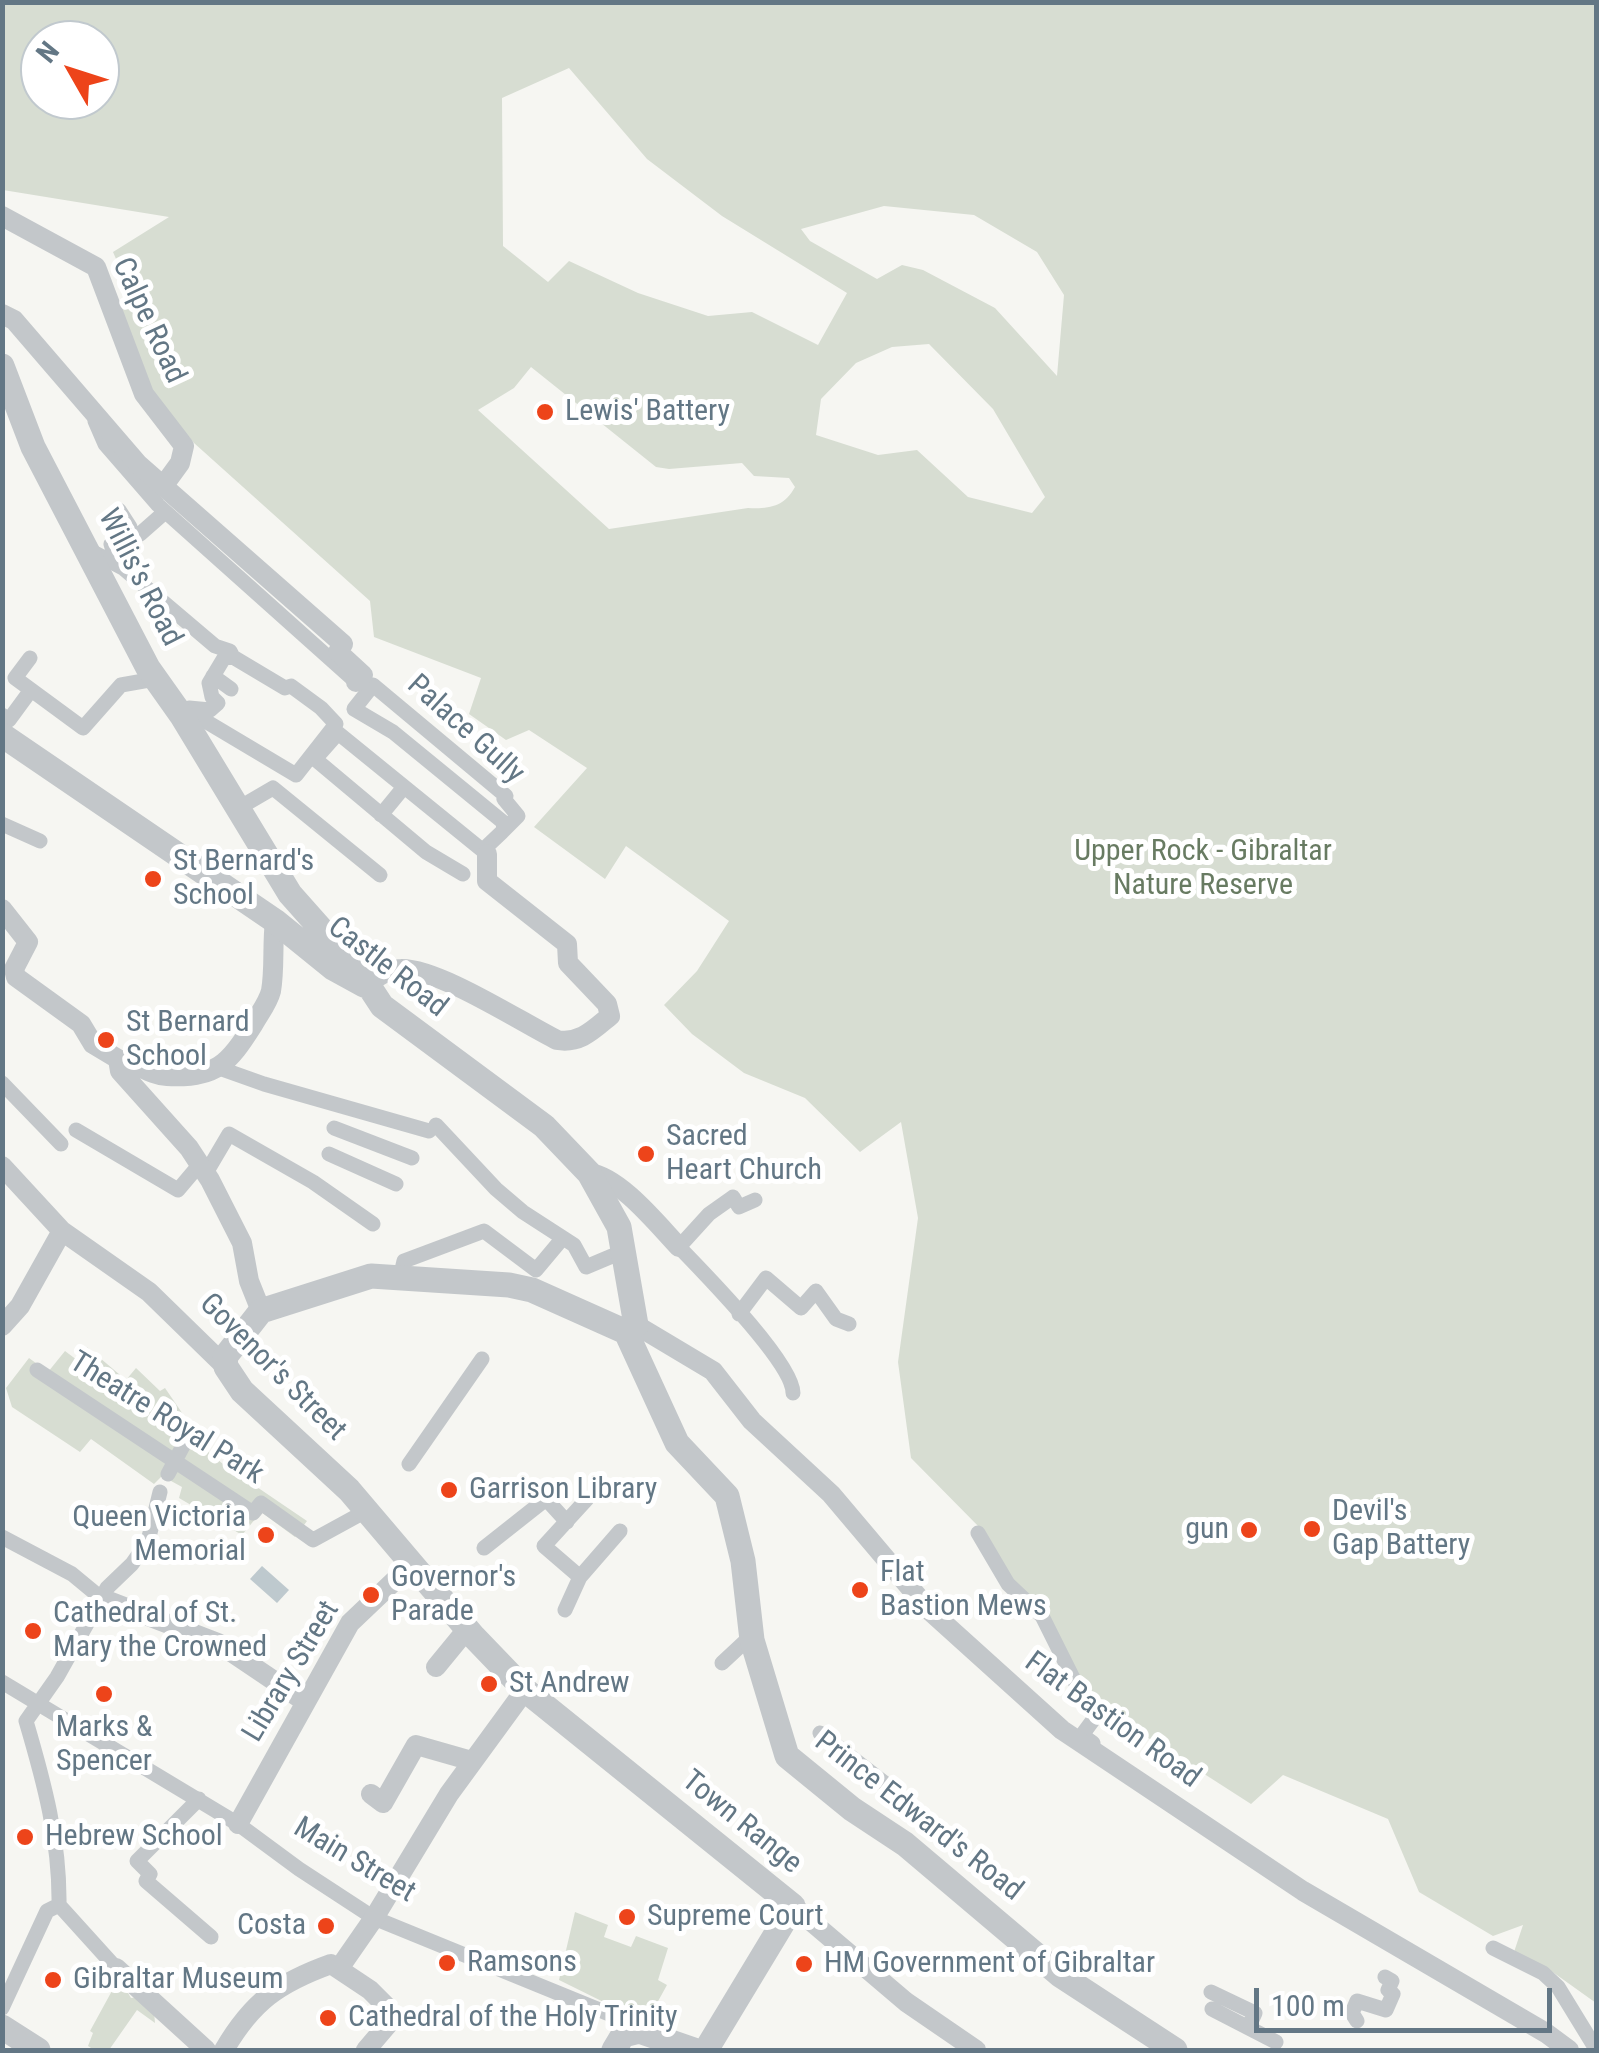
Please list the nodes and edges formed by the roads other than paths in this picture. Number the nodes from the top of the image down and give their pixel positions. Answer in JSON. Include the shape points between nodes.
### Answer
{"nodes":[{"id":1,"x":2,"y":216,"type":"edge"},
{"id":2,"x":2,"y":314,"type":"edge"},
{"id":3,"x":2,"y":366,"type":"edge"},
{"id":4,"x":90,"y":409,"type":"junction"},
{"id":5,"x":164,"y":485,"type":"junction"},
{"id":6,"x":118,"y":510,"type":"dead end"},
{"id":7,"x":166,"y":512,"type":"junction"},
{"id":8,"x":140,"y":534,"type":"dead end"},
{"id":9,"x":87,"y":548,"type":"junction"},
{"id":10,"x":117,"y":564,"type":"junction"},
{"id":11,"x":232,"y":657,"type":"junction"},
{"id":12,"x":30,"y":658,"type":"dead end"},
{"id":13,"x":213,"y":676,"type":"junction"},
{"id":14,"x":358,"y":687,"type":"junction"},
{"id":15,"x":230,"y":689,"type":"dead end"},
{"id":16,"x":31,"y":690,"type":"junction"},
{"id":17,"x":167,"y":696,"type":"junction"},
{"id":18,"x":2,"y":715,"type":"edge"},
{"id":19,"x":393,"y":732,"type":"junction"},
{"id":20,"x":2,"y":734,"type":"edge"},
{"id":21,"x":370,"y":759,"type":"junction"},
{"id":22,"x":326,"y":769,"type":"junction"},
{"id":23,"x":296,"y":775,"type":"junction"},
{"id":24,"x":404,"y":787,"type":"junction"},
{"id":25,"x":237,"y":809,"type":"junction"},
{"id":26,"x":381,"y":814,"type":"junction"},
{"id":27,"x":2,"y":824,"type":"edge"},
{"id":28,"x":504,"y":830,"type":"junction"},
{"id":29,"x":40,"y":841,"type":"dead end"},
{"id":30,"x":485,"y":852,"type":"junction"},
{"id":31,"x":463,"y":874,"type":"dead end"},
{"id":32,"x":380,"y":875,"type":"dead end"},
{"id":33,"x":2,"y":909,"type":"edge"},
{"id":34,"x":275,"y":921,"type":"junction"},
{"id":35,"x":367,"y":986,"type":"junction"},
{"id":36,"x":118,"y":1059,"type":"junction"},
{"id":37,"x":219,"y":1068,"type":"junction"},
{"id":38,"x":2,"y":1083,"type":"edge"},
{"id":39,"x":334,"y":1128,"type":"dead end"},
{"id":40,"x":76,"y":1130,"type":"dead end"},
{"id":41,"x":61,"y":1144,"type":"dead end"},
{"id":42,"x":328,"y":1154,"type":"dead end"},
{"id":43,"x":412,"y":1158,"type":"dead end"},
{"id":44,"x":2,"y":1166,"type":"edge"},
{"id":45,"x":203,"y":1169,"type":"junction"},
{"id":46,"x":590,"y":1173,"type":"junction"},
{"id":47,"x":396,"y":1184,"type":"dead end"},
{"id":48,"x":755,"y":1200,"type":"dead end"},
{"id":49,"x":373,"y":1224,"type":"dead end"},
{"id":50,"x":62,"y":1230,"type":"junction"},
{"id":51,"x":562,"y":1239,"type":"junction"},
{"id":52,"x":680,"y":1247,"type":"junction"},
{"id":53,"x":624,"y":1251,"type":"junction"},
{"id":54,"x":400,"y":1278,"type":"junction"},
{"id":55,"x":534,"y":1280,"type":"junction"},
{"id":56,"x":261,"y":1311,"type":"junction"},
{"id":57,"x":739,"y":1314,"type":"junction"},
{"id":58,"x":850,"y":1324,"type":"dead end"},
{"id":59,"x":2,"y":1326,"type":"edge"},
{"id":60,"x":626,"y":1332,"type":"junction"},
{"id":61,"x":482,"y":1358,"type":"dead end"},
{"id":62,"x":226,"y":1367,"type":"junction"},
{"id":63,"x":37,"y":1370,"type":"dead end"},
{"id":64,"x":793,"y":1393,"type":"dead end"},
{"id":65,"x":191,"y":1431,"type":"dead end"},
{"id":66,"x":409,"y":1464,"type":"dead end"},
{"id":67,"x":172,"y":1468,"type":"junction"},
{"id":68,"x":160,"y":1492,"type":"dead end"},
{"id":69,"x":587,"y":1499,"type":"dead end"},
{"id":70,"x":366,"y":1510,"type":"junction"},
{"id":71,"x":567,"y":1522,"type":"junction"},
{"id":72,"x":620,"y":1531,"type":"dead end"},
{"id":73,"x":978,"y":1532,"type":"dead end"},
{"id":74,"x":2,"y":1537,"type":"edge"},
{"id":75,"x":484,"y":1548,"type":"dead end"},
{"id":76,"x":412,"y":1564,"type":"junction"},
{"id":77,"x":580,"y":1577,"type":"junction"},
{"id":78,"x":102,"y":1598,"type":"junction"},
{"id":79,"x":566,"y":1610,"type":"dead end"},
{"id":80,"x":471,"y":1633,"type":"junction"},
{"id":81,"x":752,"y":1636,"type":"junction"},
{"id":82,"x":722,"y":1663,"type":"dead end"},
{"id":83,"x":436,"y":1666,"type":"dead end"},
{"id":84,"x":2,"y":1682,"type":"edge"},
{"id":85,"x":525,"y":1690,"type":"junction"},
{"id":86,"x":304,"y":1701,"type":"junction"},
{"id":87,"x":37,"y":1702,"type":"junction"},
{"id":88,"x":820,"y":1733,"type":"dead end"},
{"id":89,"x":1089,"y":1748,"type":"junction"},
{"id":90,"x":472,"y":1761,"type":"junction"},
{"id":91,"x":891,"y":1788,"type":"dead end"},
{"id":92,"x":371,"y":1794,"type":"dead end"},
{"id":93,"x":198,"y":1799,"type":"junction"},
{"id":94,"x":238,"y":1824,"type":"junction"},
{"id":95,"x":60,"y":1905,"type":"junction"},
{"id":96,"x":793,"y":1906,"type":"junction"},
{"id":97,"x":374,"y":1918,"type":"junction"},
{"id":98,"x":211,"y":1937,"type":"dead end"},
{"id":99,"x":1493,"y":1948,"type":"dead end"},
{"id":100,"x":340,"y":1967,"type":"junction"},
{"id":101,"x":116,"y":1968,"type":"joint"},
{"id":102,"x":1386,"y":1977,"type":"dead end"},
{"id":103,"x":1212,"y":2001,"type":"dead end"},
{"id":104,"x":2,"y":2008,"type":"edge"},
{"id":105,"x":1357,"y":2021,"type":"dead end"},
{"id":106,"x":2,"y":2027,"type":"edge"},
{"id":107,"x":639,"y":2031,"type":"junction"},
{"id":108,"x":1276,"y":2042,"type":"dead end"},
{"id":109,"x":1596,"y":2049,"type":"edge"},
{"id":110,"x":38,"y":2050,"type":"edge"},
{"id":111,"x":206,"y":2050,"type":"edge"},
{"id":112,"x":224,"y":2050,"type":"edge"},
{"id":113,"x":366,"y":2050,"type":"edge"},
{"id":114,"x":614,"y":2050,"type":"edge"},
{"id":115,"x":694,"y":2050,"type":"edge"},
{"id":116,"x":706,"y":2050,"type":"edge"},
{"id":117,"x":976,"y":2050,"type":"edge"},
{"id":118,"x":1175,"y":2050,"type":"edge"},
{"id":119,"x":1569,"y":2050,"type":"edge"}],
"edges":[{"from":1,"to":5,"type":"street","name":"Calpe Road","via":[[96,266],[144,394],[184,446]]},
{"from":2,"to":4,"type":"street"},
{"from":3,"to":9,"type":"street","name":"Willis’s Road","via":[[33,446]]},
{"from":4,"to":5,"type":"street"},
{"from":4,"to":7,"type":"street","via":[[106,444]]},
{"from":5,"to":14,"type":"street","via":[[344,644],[338,652],[363,676]]},
{"from":6,"to":10,"type":"street","via":[[130,527],[111,544]]},
{"from":7,"to":8,"type":"street"},
{"from":7,"to":14,"type":"street"},
{"from":9,"to":10,"type":"street"},
{"from":9,"to":17,"type":"street","name":"Willis’s Road"},
{"from":10,"to":11,"type":"street"},
{"from":11,"to":13,"type":"street"},
{"from":11,"to":23,"type":"street","via":[[290,686],[336,724]]},
{"from":12,"to":16,"type":"street","via":[[16,678]]},
{"from":13,"to":15,"type":"street"},
{"from":13,"to":17,"type":"street","via":[[209,683],[218,703],[210,710],[190,709]]},
{"from":14,"to":19,"type":"street","name":"Palace Gully","via":[[354,709]]},
{"from":14,"to":28,"type":"street","name":"Palace Gully","via":[[373,684],[503,793],[518,816]]},
{"from":16,"to":17,"type":"street","via":[[83,728],[121,684]]},
{"from":16,"to":18,"type":"street","via":[[9,720]]},
{"from":17,"to":23,"type":"street"},
{"from":17,"to":25,"type":"street","name":"Willis’s Road"},
{"from":19,"to":21,"type":"street","name":"Palace Gully"},
{"from":19,"to":28,"type":"street","name":"Palace Gully","via":[[504,822]]},
{"from":20,"to":34,"type":"street","name":"Castle Road"},
{"from":21,"to":22,"type":"street","via":[[338,733],[315,759]]},
{"from":21,"to":24,"type":"street"},
{"from":22,"to":23,"type":"street","via":[[312,764]]},
{"from":22,"to":26,"type":"street"},
{"from":24,"to":26,"type":"street"},
{"from":24,"to":30,"type":"street"},
{"from":25,"to":32,"type":"street","via":[[273,788]]},
{"from":25,"to":35,"type":"street","name":"Willis’s Road","via":[[290,894]]},
{"from":26,"to":31,"type":"street"},
{"from":27,"to":29,"type":"street"},
{"from":28,"to":30,"type":"street","name":"Palace Gully"},
{"from":30,"to":35,"type":"street","via":[[487,880],[567,944],[568,963],[607,1004],[610,1016],[584,1038],[568,1042],[412,970],[387,972]]},
{"from":33,"to":36,"type":"street","via":[[28,942],[16,977]]},
{"from":34,"to":35,"type":"street","name":"Castle Road"},
{"from":34,"to":37,"type":"street","via":[[270,997]]},
{"from":35,"to":46,"type":"street","name":"Castle Road","via":[[382,1006],[544,1126]]},
{"from":36,"to":37,"type":"street","via":[[155,1075],[195,1076]]},
{"from":36,"to":45,"type":"street","via":[[120,1071]]},
{"from":37,"to":51,"type":"street","via":[[433,1128],[496,1189]]},
{"from":38,"to":41,"type":"street"},
{"from":39,"to":43,"type":"street"},
{"from":40,"to":45,"type":"street","via":[[178,1190]]},
{"from":42,"to":47,"type":"street"},
{"from":44,"to":50,"type":"street","name":"Govenor's Street"},
{"from":45,"to":49,"type":"street","via":[[229,1134]]},
{"from":45,"to":56,"type":"street","via":[[242,1243]]},
{"from":46,"to":52,"type":"street","via":[[628,1196]]},
{"from":46,"to":53,"type":"street","name":"Castle Road","via":[[619,1227]]},
{"from":48,"to":52,"type":"street","via":[[740,1206],[733,1197],[723,1203]]},
{"from":50,"to":59,"type":"street"},
{"from":50,"to":62,"type":"street","name":"Govenor's Street","via":[[149,1292]]},
{"from":51,"to":53,"type":"street","via":[[574,1245],[586,1267]]},
{"from":51,"to":55,"type":"street"},
{"from":52,"to":57,"type":"street"},
{"from":53,"to":60,"type":"street","name":"Castle Road"},
{"from":54,"to":55,"type":"street","via":[[509,1285]]},
{"from":54,"to":55,"type":"street","via":[[404,1260],[484,1231]]},
{"from":54,"to":56,"type":"street","via":[[371,1276]]},
{"from":55,"to":60,"type":"street"},
{"from":56,"to":62,"type":"street","via":[[225,1357]]},
{"from":57,"to":58,"type":"street","via":[[766,1278],[802,1308],[816,1290],[836,1319]]},
{"from":57,"to":64,"type":"street","via":[[793,1382]]},
{"from":60,"to":81,"type":"street","name":"Prince Edward's Road","via":[[677,1443],[727,1496]]},
{"from":60,"to":89,"type":"street","name":"Flat Bastion Road","via":[[712,1371],[752,1421],[830,1494],[928,1610]]},
{"from":61,"to":66,"type":"street"},
{"from":62,"to":70,"type":"street","name":"Govenor's Street","via":[[242,1391]]},
{"from":63,"to":67,"type":"street","name":"Theatre Royal Park"},
{"from":65,"to":67,"type":"street"},
{"from":67,"to":70,"type":"street","name":"Theatre Royal Park","via":[[252,1512],[261,1503],[313,1540]]},
{"from":68,"to":78,"type":"street","via":[[148,1541]]},
{"from":69,"to":71,"type":"street"},
{"from":70,"to":76,"type":"street","name":"Govenor's Street"},
{"from":71,"to":75,"type":"street","via":[[546,1499]]},
{"from":71,"to":77,"type":"street","via":[[544,1546]]},
{"from":72,"to":77,"type":"street"},
{"from":73,"to":89,"type":"street","via":[[1008,1584],[1042,1616],[1084,1700],[1099,1712],[1082,1735],[1093,1743]]},
{"from":74,"to":78,"type":"street"},
{"from":76,"to":80,"type":"street","name":"Govenor's Street"},
{"from":76,"to":86,"type":"street","name":"Library Street","via":[[350,1622]]},
{"from":77,"to":79,"type":"street"},
{"from":78,"to":86,"type":"street","via":[[218,1643]]},
{"from":78,"to":87,"type":"street"},
{"from":80,"to":83,"type":"street"},
{"from":80,"to":85,"type":"street","name":"Town Range"},
{"from":81,"to":82,"type":"street"},
{"from":81,"to":118,"type":"street","name":"Prince Edward's Road","via":[[784,1748],[795,1765],[905,1844],[1060,1975]]},
{"from":84,"to":87,"type":"street","name":"Main Street"},
{"from":85,"to":90,"type":"street"},
{"from":85,"to":96,"type":"street","name":"Town Range"},
{"from":86,"to":94,"type":"street","name":"Library Street"},
{"from":87,"to":93,"type":"street","name":"Main Street"},
{"from":87,"to":95,"type":"street","via":[[26,1722],[49,1800]]},
{"from":88,"to":91,"type":"street"},
{"from":89,"to":119,"type":"street","name":"Flat Bastion Road","via":[[1303,1891]]},
{"from":90,"to":92,"type":"street","via":[[416,1745],[382,1803]]},
{"from":90,"to":97,"type":"street"},
{"from":93,"to":94,"type":"street","name":"Main Street"},
{"from":93,"to":98,"type":"street","via":[[138,1861],[150,1874],[146,1881]]},
{"from":94,"to":97,"type":"street","name":"Main Street"},
{"from":95,"to":101,"type":"street"},
{"from":95,"to":104,"type":"street","via":[[47,1911]]},
{"from":96,"to":116,"type":"street"},
{"from":96,"to":117,"type":"street","name":"Town Range","via":[[906,2002]]},
{"from":97,"to":100,"type":"street"},
{"from":97,"to":107,"type":"street","name":"Main Street"},
{"from":99,"to":109,"type":"street","via":[[1558,1986]]},
{"from":100,"to":112,"type":"street","via":[[331,1964],[271,1990]]},
{"from":100,"to":113,"type":"street","via":[[390,2012]]},
{"from":101,"to":111,"type":"street"},
{"from":102,"to":105,"type":"street","via":[[1393,1994],[1386,2010],[1357,2001]]},
{"from":103,"to":108,"type":"street"},
{"from":106,"to":110,"type":"street"},
{"from":107,"to":114,"type":"street","via":[[623,2035]]},
{"from":107,"to":115,"type":"street","name":"Main Street"}]}
